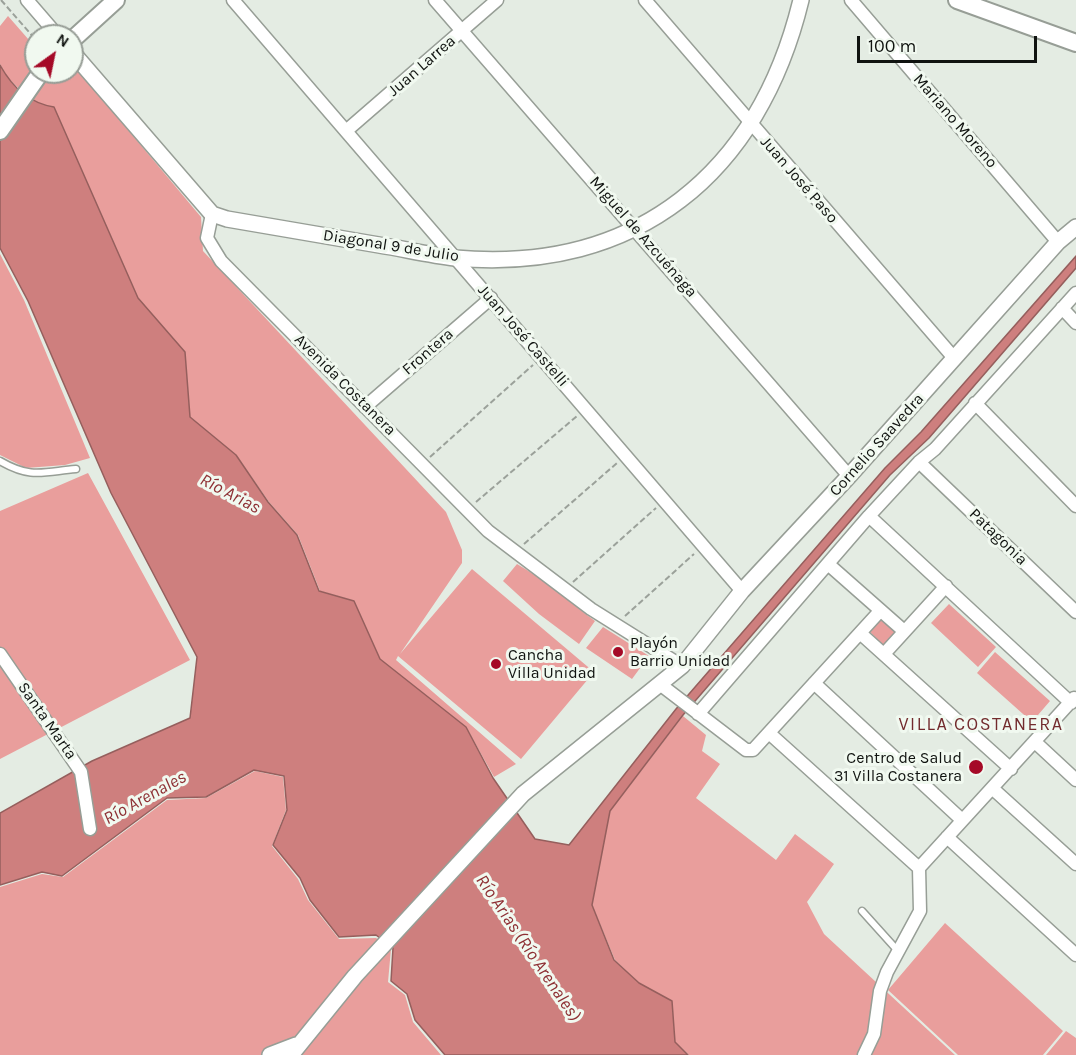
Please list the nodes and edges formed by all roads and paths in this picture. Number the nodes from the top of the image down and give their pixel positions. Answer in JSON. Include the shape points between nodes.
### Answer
{"nodes":[{"id":1,"x":1,"y":0,"type":"edge"},
{"id":2,"x":27,"y":0,"type":"edge"},
{"id":3,"x":116,"y":0,"type":"edge"},
{"id":4,"x":233,"y":0,"type":"edge"},
{"id":5,"x":435,"y":0,"type":"edge"},
{"id":6,"x":497,"y":0,"type":"edge"},
{"id":7,"x":645,"y":0,"type":"edge"},
{"id":8,"x":801,"y":0,"type":"edge"},
{"id":9,"x":851,"y":0,"type":"edge"},
{"id":10,"x":957,"y":0,"type":"edge"},
{"id":11,"x":48,"y":24,"type":"edge"},
{"id":12,"x":24,"y":26,"type":"edge"},
{"id":13,"x":84,"y":29,"type":"edge"},
{"id":14,"x":462,"y":31,"type":"junction"},
{"id":15,"x":1076,"y":43,"type":"edge"},
{"id":16,"x":84,"y":66,"type":"edge"},
{"id":17,"x":33,"y":84,"type":"edge"},
{"id":18,"x":750,"y":124,"type":"junction"},
{"id":19,"x":0,"y":131,"type":"edge"},
{"id":20,"x":346,"y":131,"type":"junction"},
{"id":21,"x":212,"y":214,"type":"junction"},
{"id":22,"x":1076,"y":227,"type":"edge"},
{"id":23,"x":636,"y":228,"type":"junction"},
{"id":24,"x":1058,"y":242,"type":"junction"},
{"id":25,"x":455,"y":258,"type":"junction"},
{"id":26,"x":1076,"y":293,"type":"edge"},
{"id":27,"x":491,"y":298,"type":"junction"},
{"id":28,"x":1062,"y":308,"type":"junction"},
{"id":29,"x":1076,"y":323,"type":"edge"},
{"id":30,"x":542,"y":357,"type":"junction"},
{"id":31,"x":954,"y":358,"type":"junction"},
{"id":32,"x":975,"y":403,"type":"junction"},
{"id":33,"x":365,"y":406,"type":"junction"},
{"id":34,"x":586,"y":408,"type":"junction"},
{"id":35,"x":626,"y":455,"type":"junction"},
{"id":36,"x":0,"y":461,"type":"edge"},
{"id":37,"x":919,"y":462,"type":"junction"},
{"id":38,"x":423,"y":463,"type":"junction"},
{"id":39,"x":76,"y":469,"type":"dead end"},
{"id":40,"x":849,"y":476,"type":"junction"},
{"id":41,"x":664,"y":501,"type":"junction"},
{"id":42,"x":1076,"y":506,"type":"edge"},
{"id":43,"x":467,"y":510,"type":"junction"},
{"id":44,"x":869,"y":516,"type":"junction"},
{"id":45,"x":703,"y":546,"type":"junction"},
{"id":46,"x":515,"y":552,"type":"junction"},
{"id":47,"x":828,"y":564,"type":"junction"},
{"id":48,"x":946,"y":586,"type":"junction"},
{"id":49,"x":565,"y":590,"type":"junction"},
{"id":50,"x":742,"y":591,"type":"junction"},
{"id":51,"x":880,"y":611,"type":"junction"},
{"id":52,"x":1076,"y":612,"type":"edge"},
{"id":53,"x":615,"y":624,"type":"junction"},
{"id":54,"x":904,"y":631,"type":"junction"},
{"id":55,"x":860,"y":633,"type":"junction"},
{"id":56,"x":0,"y":654,"type":"edge"},
{"id":57,"x":884,"y":654,"type":"junction"},
{"id":58,"x":682,"y":666,"type":"junction"},
{"id":59,"x":814,"y":683,"type":"junction"},
{"id":60,"x":661,"y":685,"type":"junction"},
{"id":61,"x":1073,"y":700,"type":"edge"},
{"id":62,"x":698,"y":714,"type":"junction"},
{"id":63,"x":769,"y":733,"type":"junction"},
{"id":64,"x":1035,"y":742,"type":"junction"},
{"id":65,"x":1011,"y":769,"type":"junction"},
{"id":66,"x":1076,"y":780,"type":"edge"},
{"id":67,"x":992,"y":788,"type":"junction"},
{"id":68,"x":963,"y":820,"type":"junction"},
{"id":69,"x":90,"y":829,"type":"dead end"},
{"id":70,"x":947,"y":837,"type":"junction"},
{"id":71,"x":1076,"y":864,"type":"edge"},
{"id":72,"x":919,"y":868,"type":"junction"},
{"id":73,"x":862,"y":911,"type":"dead end"},
{"id":74,"x":898,"y":951,"type":"junction"},
{"id":75,"x":1076,"y":955,"type":"edge"},
{"id":76,"x":293,"y":1050,"type":"edge"},
{"id":77,"x":270,"y":1055,"type":"edge"},
{"id":78,"x":864,"y":1055,"type":"edge"}],
"edges":[{"from":1,"to":12,"type":"path"},
{"from":2,"to":11,"type":"street"},
{"from":3,"to":13,"type":"main road"},
{"from":4,"to":20,"type":"street","name":"Juan José Castelli"},
{"from":5,"to":14,"type":"street","name":"Miguel de Azcuénaga"},
{"from":6,"to":14,"type":"street","name":"Juan Larrea"},
{"from":7,"to":18,"type":"street","name":"Juan José Paso"},
{"from":8,"to":18,"type":"street","name":"Diagonal 9 de Julio","via":[[783,60]]},
{"from":9,"to":24,"type":"street","name":"Mariano Moreno"},
{"from":10,"to":15,"type":"main road"},
{"from":14,"to":20,"type":"street","name":"Juan Larrea"},
{"from":14,"to":23,"type":"street","name":"Miguel de Azcuénaga"},
{"from":16,"to":21,"type":"street"},
{"from":17,"to":19,"type":"main road"},
{"from":18,"to":23,"type":"street","name":"Diagonal 9 de Julio","via":[[727,158],[691,194]]},
{"from":18,"to":31,"type":"street","name":"Juan José Paso"},
{"from":20,"to":25,"type":"street","name":"Juan José Castelli"},
{"from":21,"to":25,"type":"street","name":"Diagonal 9 de Julio"},
{"from":21,"to":33,"type":"street","name":"Avenida Costanera","via":[[207,238],[221,261]]},
{"from":22,"to":24,"type":"street","name":"Cornelio Saavedra"},
{"from":23,"to":25,"type":"street","name":"Diagonal 9 de Julio","via":[[594,245],[549,256]]},
{"from":23,"to":40,"type":"street","name":"Miguel de Azcuénaga"},
{"from":24,"to":31,"type":"street","name":"Cornelio Saavedra"},
{"from":25,"to":27,"type":"street","name":"Juan José Castelli"},
{"from":26,"to":28,"type":"street"},
{"from":27,"to":30,"type":"street","name":"Juan José Castelli"},
{"from":27,"to":33,"type":"street","name":"Frontera"},
{"from":28,"to":29,"type":"street"},
{"from":28,"to":32,"type":"street"},
{"from":30,"to":34,"type":"street","name":"Juan José Castelli"},
{"from":30,"to":38,"type":"path"},
{"from":31,"to":40,"type":"street","name":"Cornelio Saavedra"},
{"from":32,"to":37,"type":"street"},
{"from":32,"to":42,"type":"street"},
{"from":33,"to":38,"type":"street","name":"Avenida Costanera"},
{"from":34,"to":35,"type":"street","name":"Juan José Castelli"},
{"from":34,"to":43,"type":"path"},
{"from":35,"to":41,"type":"street","name":"Juan José Castelli"},
{"from":35,"to":46,"type":"path"},
{"from":36,"to":39,"type":"lane","via":[[29,474]]},
{"from":37,"to":44,"type":"street"},
{"from":37,"to":52,"type":"street","name":"Patagonia"},
{"from":38,"to":43,"type":"street","name":"Avenida Costanera"},
{"from":40,"to":50,"type":"street","name":"Cornelio Saavedra"},
{"from":41,"to":45,"type":"street","name":"Juan José Castelli"},
{"from":41,"to":49,"type":"path"},
{"from":43,"to":46,"type":"street","name":"Avenida Costanera"},
{"from":44,"to":47,"type":"street"},
{"from":44,"to":48,"type":"street"},
{"from":45,"to":50,"type":"street","name":"Juan José Castelli"},
{"from":45,"to":53,"type":"path"},
{"from":46,"to":49,"type":"street","name":"Avenida Costanera"},
{"from":47,"to":51,"type":"street"},
{"from":47,"to":62,"type":"street"},
{"from":48,"to":54,"type":"street"},
{"from":48,"to":61,"type":"street"},
{"from":49,"to":53,"type":"street","name":"Avenida Costanera"},
{"from":50,"to":58,"type":"street","name":"Cornelio Saavedra"},
{"from":51,"to":54,"type":"street"},
{"from":51,"to":55,"type":"street"},
{"from":53,"to":58,"type":"street","name":"Avenida Costanera"},
{"from":54,"to":57,"type":"street"},
{"from":55,"to":57,"type":"street"},
{"from":55,"to":59,"type":"street"},
{"from":56,"to":69,"type":"street","name":"Santa Marta","via":[[81,772]]},
{"from":57,"to":65,"type":"street"},
{"from":58,"to":60,"type":"street","name":"Cornelio Saavedra"},
{"from":59,"to":63,"type":"street"},
{"from":59,"to":68,"type":"street"},
{"from":60,"to":62,"type":"street"},
{"from":60,"to":76,"type":"street","name":"Cornelio Saavedra","via":[[523,794],[355,976]]},
{"from":61,"to":64,"type":"street"},
{"from":62,"to":63,"type":"street","via":[[746,750],[753,750]]},
{"from":63,"to":72,"type":"street"},
{"from":64,"to":65,"type":"street"},
{"from":64,"to":66,"type":"street"},
{"from":65,"to":67,"type":"street"},
{"from":67,"to":68,"type":"street"},
{"from":67,"to":71,"type":"street"},
{"from":68,"to":70,"type":"street"},
{"from":70,"to":72,"type":"street"},
{"from":70,"to":75,"type":"street"},
{"from":72,"to":74,"type":"street","via":[[920,911]]},
{"from":73,"to":74,"type":"lane"},
{"from":74,"to":78,"type":"street","via":[[880,991],[874,1034]]},
{"from":76,"to":77,"type":"street"}]}
